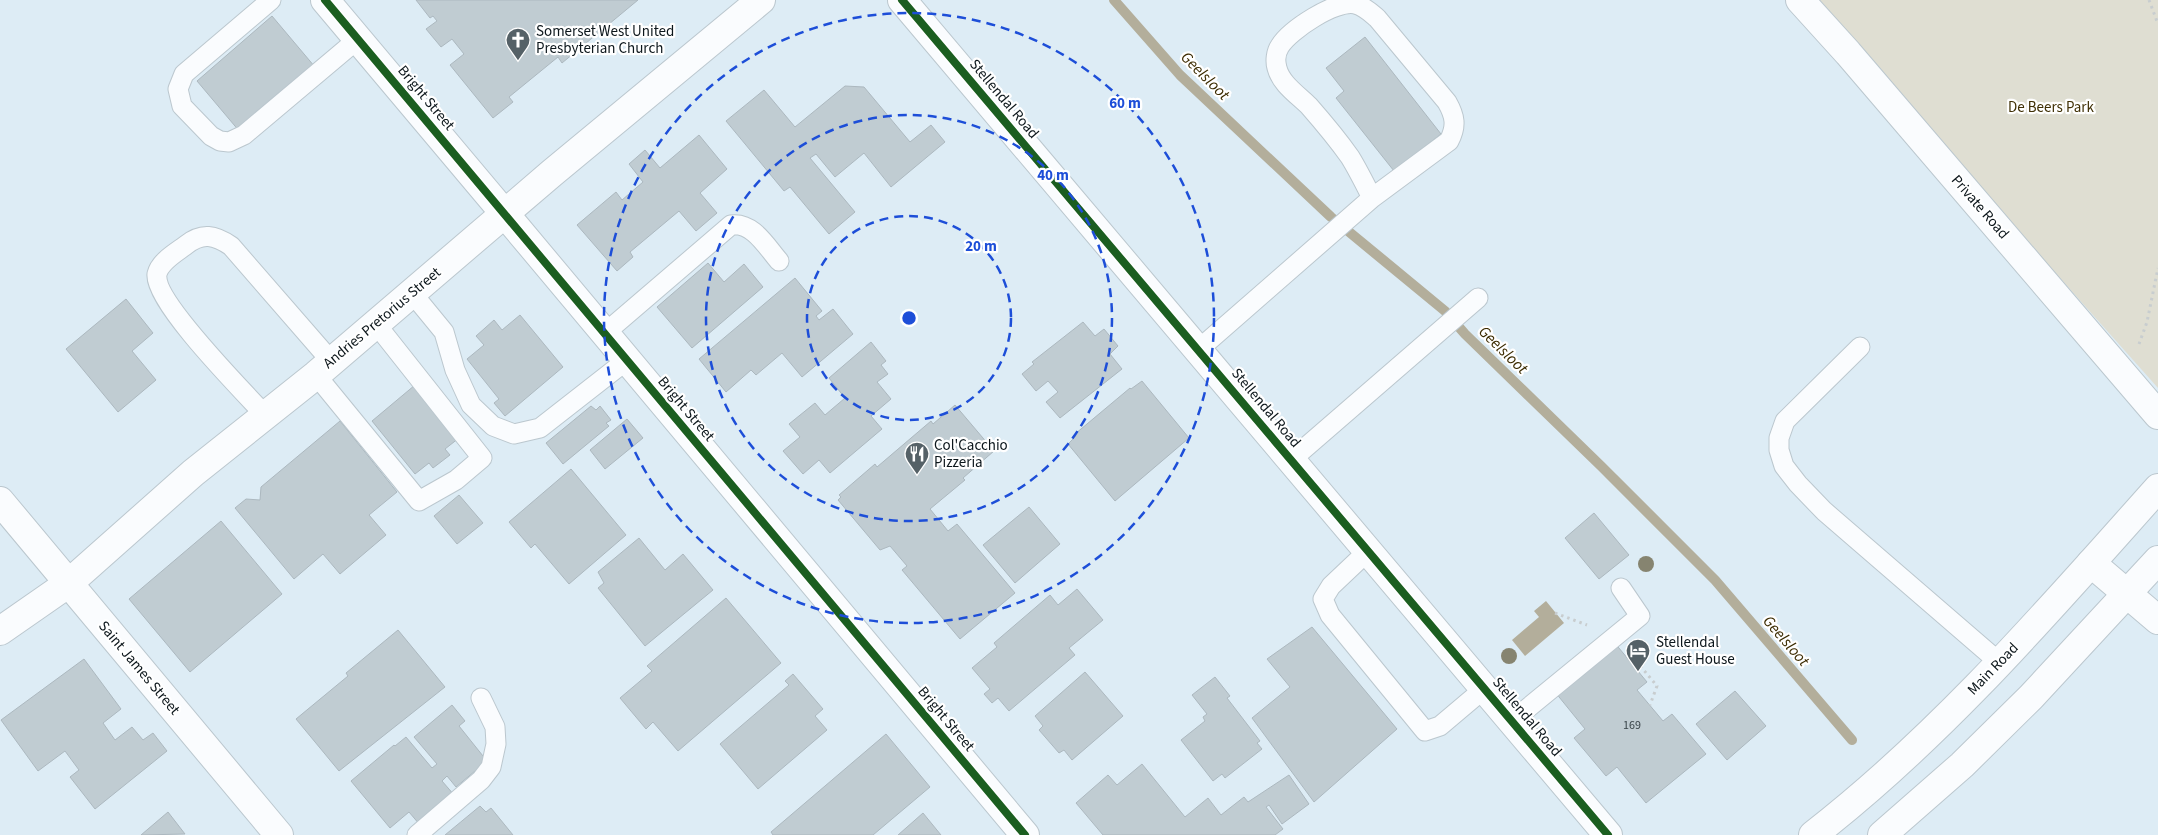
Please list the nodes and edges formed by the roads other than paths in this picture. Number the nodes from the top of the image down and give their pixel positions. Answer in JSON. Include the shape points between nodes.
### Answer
{"nodes":[{"id":1,"x":271,"y":0,"type":"edge"},
{"id":2,"x":325,"y":0,"type":"edge"},
{"id":3,"x":761,"y":0,"type":"edge"},
{"id":4,"x":902,"y":0,"type":"edge"},
{"id":5,"x":1800,"y":0,"type":"edge"},
{"id":6,"x":358,"y":39,"type":"junction"},
{"id":7,"x":1372,"y":198,"type":"junction"},
{"id":8,"x":505,"y":214,"type":"junction"},
{"id":9,"x":779,"y":262,"type":"dead end"},
{"id":10,"x":412,"y":293,"type":"junction"},
{"id":11,"x":1478,"y":298,"type":"dead end"},
{"id":12,"x":376,"y":324,"type":"junction"},
{"id":13,"x":604,"y":332,"type":"junction"},
{"id":14,"x":1860,"y":346,"type":"dead end"},
{"id":15,"x":1198,"y":350,"type":"junction"},
{"id":16,"x":627,"y":360,"type":"junction"},
{"id":17,"x":324,"y":368,"type":"junction"},
{"id":18,"x":265,"y":415,"type":"junction"},
{"id":19,"x":2158,"y":415,"type":"edge"},
{"id":20,"x":1291,"y":460,"type":"junction"},
{"id":21,"x":2158,"y":488,"type":"edge"},
{"id":22,"x":0,"y":501,"type":"edge"},
{"id":23,"x":1368,"y":551,"type":"junction"},
{"id":24,"x":2158,"y":560,"type":"edge"},
{"id":25,"x":2091,"y":563,"type":"junction"},
{"id":26,"x":69,"y":583,"type":"junction"},
{"id":27,"x":1621,"y":588,"type":"dead end"},
{"id":28,"x":2127,"y":594,"type":"junction"},
{"id":29,"x":2158,"y":620,"type":"edge"},
{"id":30,"x":0,"y":632,"type":"edge"},
{"id":31,"x":2000,"y":663,"type":"junction"},
{"id":32,"x":1485,"y":688,"type":"junction"},
{"id":33,"x":481,"y":698,"type":"dead end"},
{"id":34,"x":1512,"y":720,"type":"junction"},
{"id":35,"x":279,"y":835,"type":"edge"},
{"id":36,"x":417,"y":835,"type":"edge"},
{"id":37,"x":1025,"y":835,"type":"edge"},
{"id":38,"x":1608,"y":835,"type":"edge"},
{"id":39,"x":1812,"y":835,"type":"edge"},
{"id":40,"x":1882,"y":835,"type":"edge"}],
"edges":[{"from":1,"to":6,"type":"lane","via":[[200,58],[180,82],[178,89],[182,106],[220,142],[244,135]]},
{"from":2,"to":6,"type":"street","name":"Bright Street"},
{"from":3,"to":8,"type":"street","name":"Andries Pretorius Street"},
{"from":4,"to":15,"type":"street","name":"Stellendal Road"},
{"from":5,"to":19,"type":"street","name":"Private Road"},
{"from":6,"to":8,"type":"street","name":"Bright Street"},
{"from":7,"to":7,"type":"lane","via":[[1349,157],[1277,69],[1279,47],[1290,34],[1343,4],[1354,4],[1377,18],[1447,102],[1455,124],[1449,141]]},
{"from":7,"to":15,"type":"lane"},
{"from":8,"to":10,"type":"street","name":"Andries Pretorius Street"},
{"from":8,"to":13,"type":"street","name":"Bright Street"},
{"from":9,"to":13,"type":"lane","via":[[750,227],[731,226]]},
{"from":10,"to":12,"type":"street","name":"Andries Pretorius Street"},
{"from":10,"to":16,"type":"lane","via":[[444,332],[455,370],[471,405],[493,426],[514,434],[540,428]]},
{"from":11,"to":20,"type":"lane"},
{"from":12,"to":17,"type":"street","name":"Andries Pretorius Street"},
{"from":12,"to":17,"type":"lane","via":[[482,458],[456,480],[419,501]]},
{"from":13,"to":16,"type":"street","name":"Bright Street"},
{"from":14,"to":31,"type":"lane","via":[[1785,421],[1779,438],[1784,466],[1824,511]]},
{"from":15,"to":20,"type":"street","name":"Stellendal Road"},
{"from":16,"to":37,"type":"street","name":"Bright Street"},
{"from":17,"to":18,"type":"street","name":"Andries Pretorius Street"},
{"from":17,"to":18,"type":"lane","via":[[231,246],[220,238],[202,236],[193,240],[162,264],[157,280],[167,300],[206,352]]},
{"from":18,"to":26,"type":"street","name":"Andries Pretorius Street","via":[[193,473]]},
{"from":20,"to":23,"type":"street","name":"Stellendal Road"},
{"from":21,"to":25,"type":"street","name":"Main Road"},
{"from":22,"to":26,"type":"street","name":"Saint James Street"},
{"from":23,"to":32,"type":"street","name":"Stellendal Road"},
{"from":23,"to":32,"type":"lane","via":[[1331,586],[1323,599],[1330,615],[1425,731],[1440,726]]},
{"from":24,"to":28,"type":"street"},
{"from":25,"to":28,"type":"street"},
{"from":25,"to":31,"type":"street","name":"Main Road"},
{"from":26,"to":30,"type":"street","name":"Andries Pretorius Street"},
{"from":26,"to":35,"type":"street","name":"Saint James Street"},
{"from":27,"to":34,"type":"lane","via":[[1640,616]]},
{"from":28,"to":29,"type":"street"},
{"from":28,"to":40,"type":"street","via":[[1962,766]]},
{"from":31,"to":39,"type":"street","name":"Main Road","via":[[1895,767]]},
{"from":32,"to":34,"type":"street","name":"Stellendal Road"},
{"from":33,"to":36,"type":"lane","via":[[495,727],[496,744],[491,766],[481,780]]},
{"from":34,"to":38,"type":"street","name":"Stellendal Road"}]}
